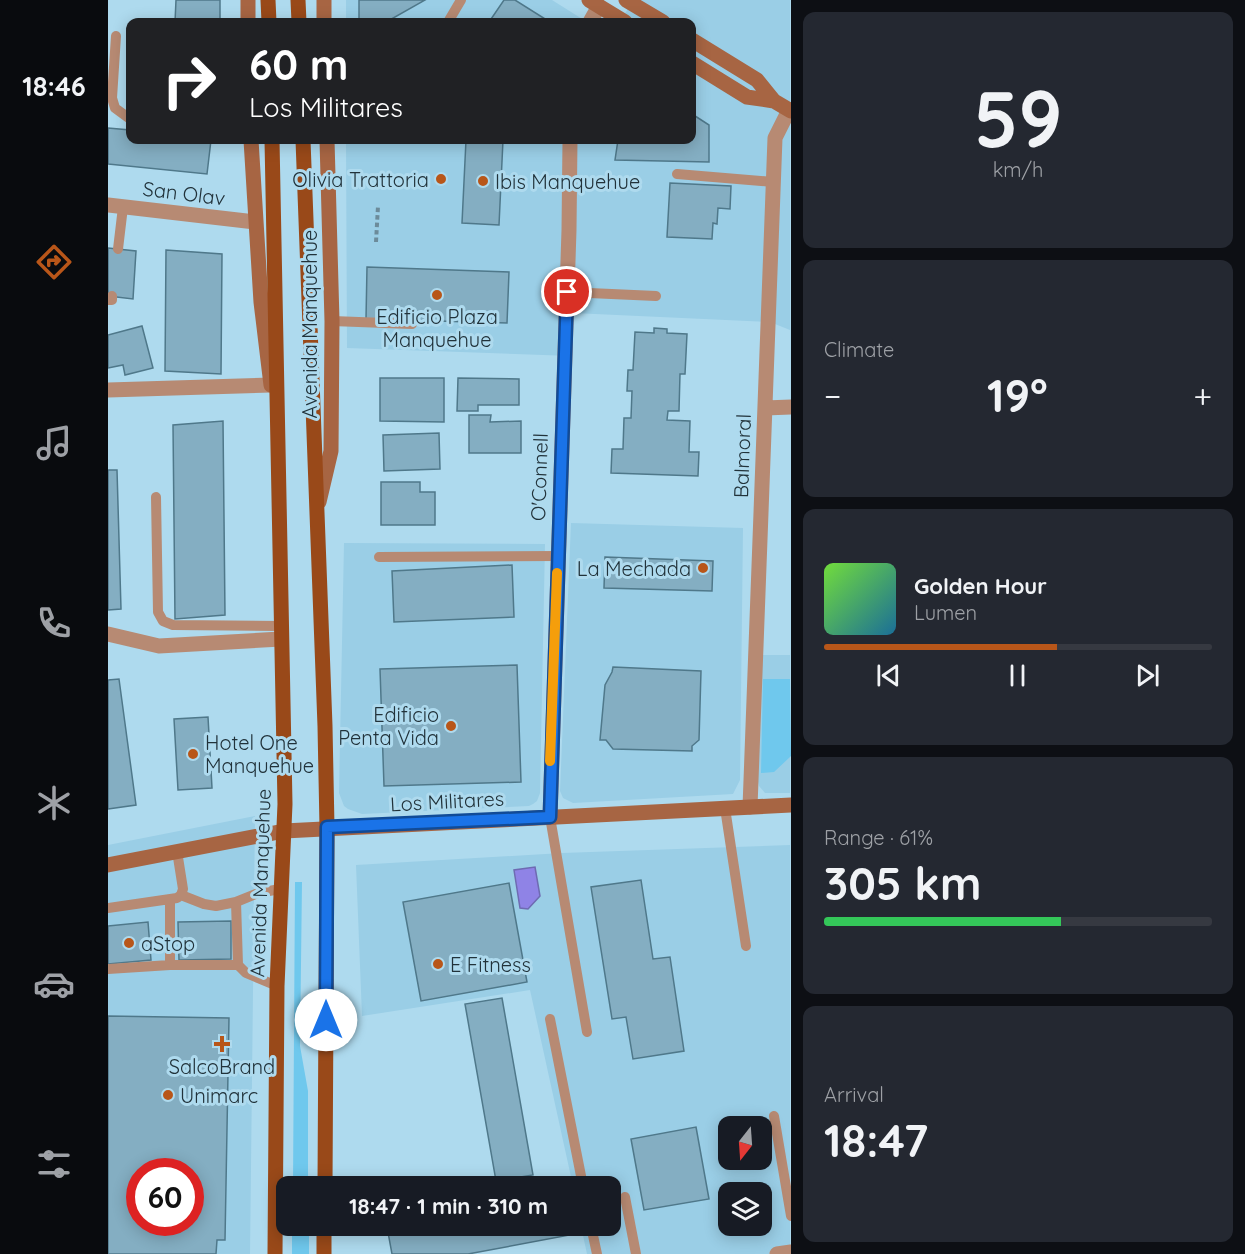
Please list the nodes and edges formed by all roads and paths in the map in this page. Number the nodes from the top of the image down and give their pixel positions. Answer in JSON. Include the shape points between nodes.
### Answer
{"nodes":[{"id":1,"x":248,"y":0,"type":"edge"},
{"id":2,"x":268,"y":0,"type":"edge"},
{"id":3,"x":298,"y":0,"type":"edge"},
{"id":4,"x":324,"y":0,"type":"edge"},
{"id":5,"x":461,"y":0,"type":"edge"},
{"id":6,"x":626,"y":0,"type":"edge"},
{"id":7,"x":594,"y":3,"type":"edge"},
{"id":8,"x":248,"y":18,"type":"edge"},
{"id":9,"x":269,"y":18,"type":"edge"},
{"id":10,"x":298,"y":18,"type":"edge"},
{"id":11,"x":324,"y":18,"type":"edge"},
{"id":12,"x":450,"y":18,"type":"edge"},
{"id":13,"x":591,"y":18,"type":"edge"},
{"id":14,"x":618,"y":18,"type":"edge"},
{"id":15,"x":656,"y":18,"type":"edge"},
{"id":16,"x":116,"y":36,"type":"dead end"},
{"id":17,"x":696,"y":42,"type":"edge"},
{"id":18,"x":696,"y":65,"type":"edge"},
{"id":19,"x":774,"y":101,"type":"junction"},
{"id":20,"x":790,"y":111,"type":"edge"},
{"id":21,"x":126,"y":116,"type":"edge"},
{"id":22,"x":251,"y":144,"type":"edge"},
{"id":23,"x":272,"y":144,"type":"edge"},
{"id":24,"x":303,"y":144,"type":"edge"},
{"id":25,"x":327,"y":144,"type":"edge"},
{"id":26,"x":570,"y":144,"type":"edge"},
{"id":27,"x":677,"y":174,"type":"dead end"},
{"id":28,"x":773,"y":182,"type":"junction"},
{"id":29,"x":115,"y":206,"type":"edge"},
{"id":30,"x":378,"y":206,"type":"dead end"},
{"id":31,"x":255,"y":222,"type":"junction"},
{"id":32,"x":376,"y":242,"type":"dead end"},
{"id":33,"x":118,"y":249,"type":"dead end"},
{"id":34,"x":567,"y":292,"type":"junction"},
{"id":35,"x":656,"y":296,"type":"dead end"},
{"id":36,"x":332,"y":321,"type":"junction"},
{"id":37,"x":412,"y":324,"type":"dead end"},
{"id":38,"x":271,"y":385,"type":"junction"},
{"id":39,"x":108,"y":390,"type":"edge"},
{"id":40,"x":790,"y":406,"type":"edge"},
{"id":41,"x":765,"y":408,"type":"junction"},
{"id":42,"x":278,"y":441,"type":"junction"},
{"id":43,"x":156,"y":497,"type":"dead end"},
{"id":44,"x":318,"y":507,"type":"junction"},
{"id":45,"x":557,"y":556,"type":"junction"},
{"id":46,"x":379,"y":557,"type":"dead end"},
{"id":47,"x":281,"y":633,"type":"junction"},
{"id":48,"x":108,"y":634,"type":"edge"},
{"id":49,"x":790,"y":805,"type":"edge"},
{"id":50,"x":750,"y":807,"type":"junction"},
{"id":51,"x":724,"y":808,"type":"junction"},
{"id":52,"x":550,"y":817,"type":"junction"},
{"id":53,"x":327,"y":827,"type":"junction"},
{"id":54,"x":284,"y":831,"type":"junction"},
{"id":55,"x":177,"y":851,"type":"junction"},
{"id":56,"x":108,"y":865,"type":"edge"},
{"id":57,"x":280,"y":889,"type":"junction"},
{"id":58,"x":182,"y":895,"type":"junction"},
{"id":59,"x":170,"y":899,"type":"junction"},
{"id":60,"x":236,"y":902,"type":"junction"},
{"id":61,"x":108,"y":908,"type":"edge"},
{"id":62,"x":746,"y":946,"type":"dead end"},
{"id":63,"x":170,"y":965,"type":"junction"},
{"id":64,"x":238,"y":965,"type":"junction"},
{"id":65,"x":108,"y":969,"type":"edge"},
{"id":66,"x":277,"y":986,"type":"junction"},
{"id":67,"x":550,"y":1019,"type":"dead end"},
{"id":68,"x":587,"y":1032,"type":"dead end"},
{"id":69,"x":774,"y":1116,"type":"dead end"},
{"id":70,"x":325,"y":1176,"type":"edge"},
{"id":71,"x":581,"y":1176,"type":"edge"},
{"id":72,"x":625,"y":1197,"type":"dead end"},
{"id":73,"x":790,"y":1216,"type":"edge"},
{"id":74,"x":324,"y":1236,"type":"edge"},
{"id":75,"x":593,"y":1236,"type":"edge"},
{"id":76,"x":790,"y":1252,"type":"edge"},
{"id":77,"x":275,"y":1254,"type":"edge"},
{"id":78,"x":324,"y":1254,"type":"edge"},
{"id":79,"x":597,"y":1254,"type":"edge"},
{"id":80,"x":636,"y":1254,"type":"edge"},
{"id":81,"x":777,"y":1254,"type":"edge"}],
"edges":[{"from":1,"to":8,"type":"main road"},
{"from":2,"to":9,"type":"main road"},
{"from":3,"to":10,"type":"main road"},
{"from":4,"to":11,"type":"main road"},
{"from":5,"to":12,"type":"lane"},
{"from":6,"to":15,"type":"main road"},
{"from":7,"to":13,"type":"street"},
{"from":7,"to":14,"type":"main road"},
{"from":16,"to":21,"type":"lane","via":[[112,98],[115,108]]},
{"from":17,"to":19,"type":"main road","via":[[757,80]]},
{"from":18,"to":19,"type":"main road","via":[[747,97]]},
{"from":19,"to":20,"type":"main road"},
{"from":20,"to":28,"type":"street","name":"Balmoral","via":[[775,138]]},
{"from":22,"to":31,"type":"main road","name":"Avenida Manquehue"},
{"from":23,"to":42,"type":"main road","name":"Avenida Manquehue"},
{"from":24,"to":44,"type":"main road","name":"Avenida Manquehue"},
{"from":25,"to":36,"type":"main road","name":"Avenida Manquehue"},
{"from":26,"to":34,"type":"street","name":"O'Connell"},
{"from":27,"to":28,"type":"lane"},
{"from":28,"to":41,"type":"street","name":"Balmoral"},
{"from":29,"to":31,"type":"street","name":"San Olav"},
{"from":29,"to":33,"type":"lane"},
{"from":30,"to":32,"type":"path"},
{"from":31,"to":38,"type":"main road","name":"Avenida Manquehue"},
{"from":34,"to":35,"type":"lane"},
{"from":34,"to":45,"type":"street","name":"O'Connell"},
{"from":36,"to":37,"type":"lane"},
{"from":36,"to":44,"type":"main road","name":"Avenida Manquehue","via":[[331,451]]},
{"from":38,"to":39,"type":"street"},
{"from":38,"to":42,"type":"main road","name":"Avenida Manquehue"},
{"from":40,"to":41,"type":"street"},
{"from":41,"to":50,"type":"street","name":"Balmoral"},
{"from":42,"to":47,"type":"main road","name":"Avenida Manquehue"},
{"from":43,"to":47,"type":"lane","via":[[158,612],[163,621]]},
{"from":44,"to":53,"type":"main road","name":"Avenida Manquehue"},
{"from":45,"to":46,"type":"lane"},
{"from":45,"to":52,"type":"street","name":"O'Connell"},
{"from":47,"to":48,"type":"street","via":[[159,646]]},
{"from":47,"to":54,"type":"main road","name":"Avenida Manquehue"},
{"from":49,"to":50,"type":"main road","name":"Los Militares"},
{"from":50,"to":51,"type":"main road","name":"Los Militares"},
{"from":51,"to":52,"type":"main road","name":"Los Militares"},
{"from":51,"to":62,"type":"lane"},
{"from":52,"to":53,"type":"main road","name":"Los Militares"},
{"from":52,"to":68,"type":"lane"},
{"from":53,"to":54,"type":"main road","name":"Los Militares"},
{"from":53,"to":70,"type":"main road","name":"Avenida Manquehue"},
{"from":54,"to":55,"type":"main road","name":"Los Militares"},
{"from":54,"to":57,"type":"main road","name":"Avenida Manquehue"},
{"from":55,"to":56,"type":"main road","name":"Los Militares"},
{"from":55,"to":58,"type":"lane"},
{"from":57,"to":60,"type":"lane"},
{"from":57,"to":66,"type":"main road","name":"Avenida Manquehue"},
{"from":58,"to":59,"type":"lane"},
{"from":58,"to":60,"type":"lane","via":[[216,906]]},
{"from":59,"to":61,"type":"lane"},
{"from":59,"to":63,"type":"lane"},
{"from":60,"to":64,"type":"lane"},
{"from":63,"to":64,"type":"lane"},
{"from":63,"to":65,"type":"lane"},
{"from":64,"to":66,"type":"lane","via":[[246,974]]},
{"from":66,"to":77,"type":"main road","name":"Avenida Manquehue"},
{"from":67,"to":71,"type":"lane"},
{"from":69,"to":73,"type":"lane"},
{"from":72,"to":80,"type":"lane"},
{"from":74,"to":78,"type":"main road"},
{"from":75,"to":79,"type":"lane"},
{"from":76,"to":81,"type":"street"}]}
